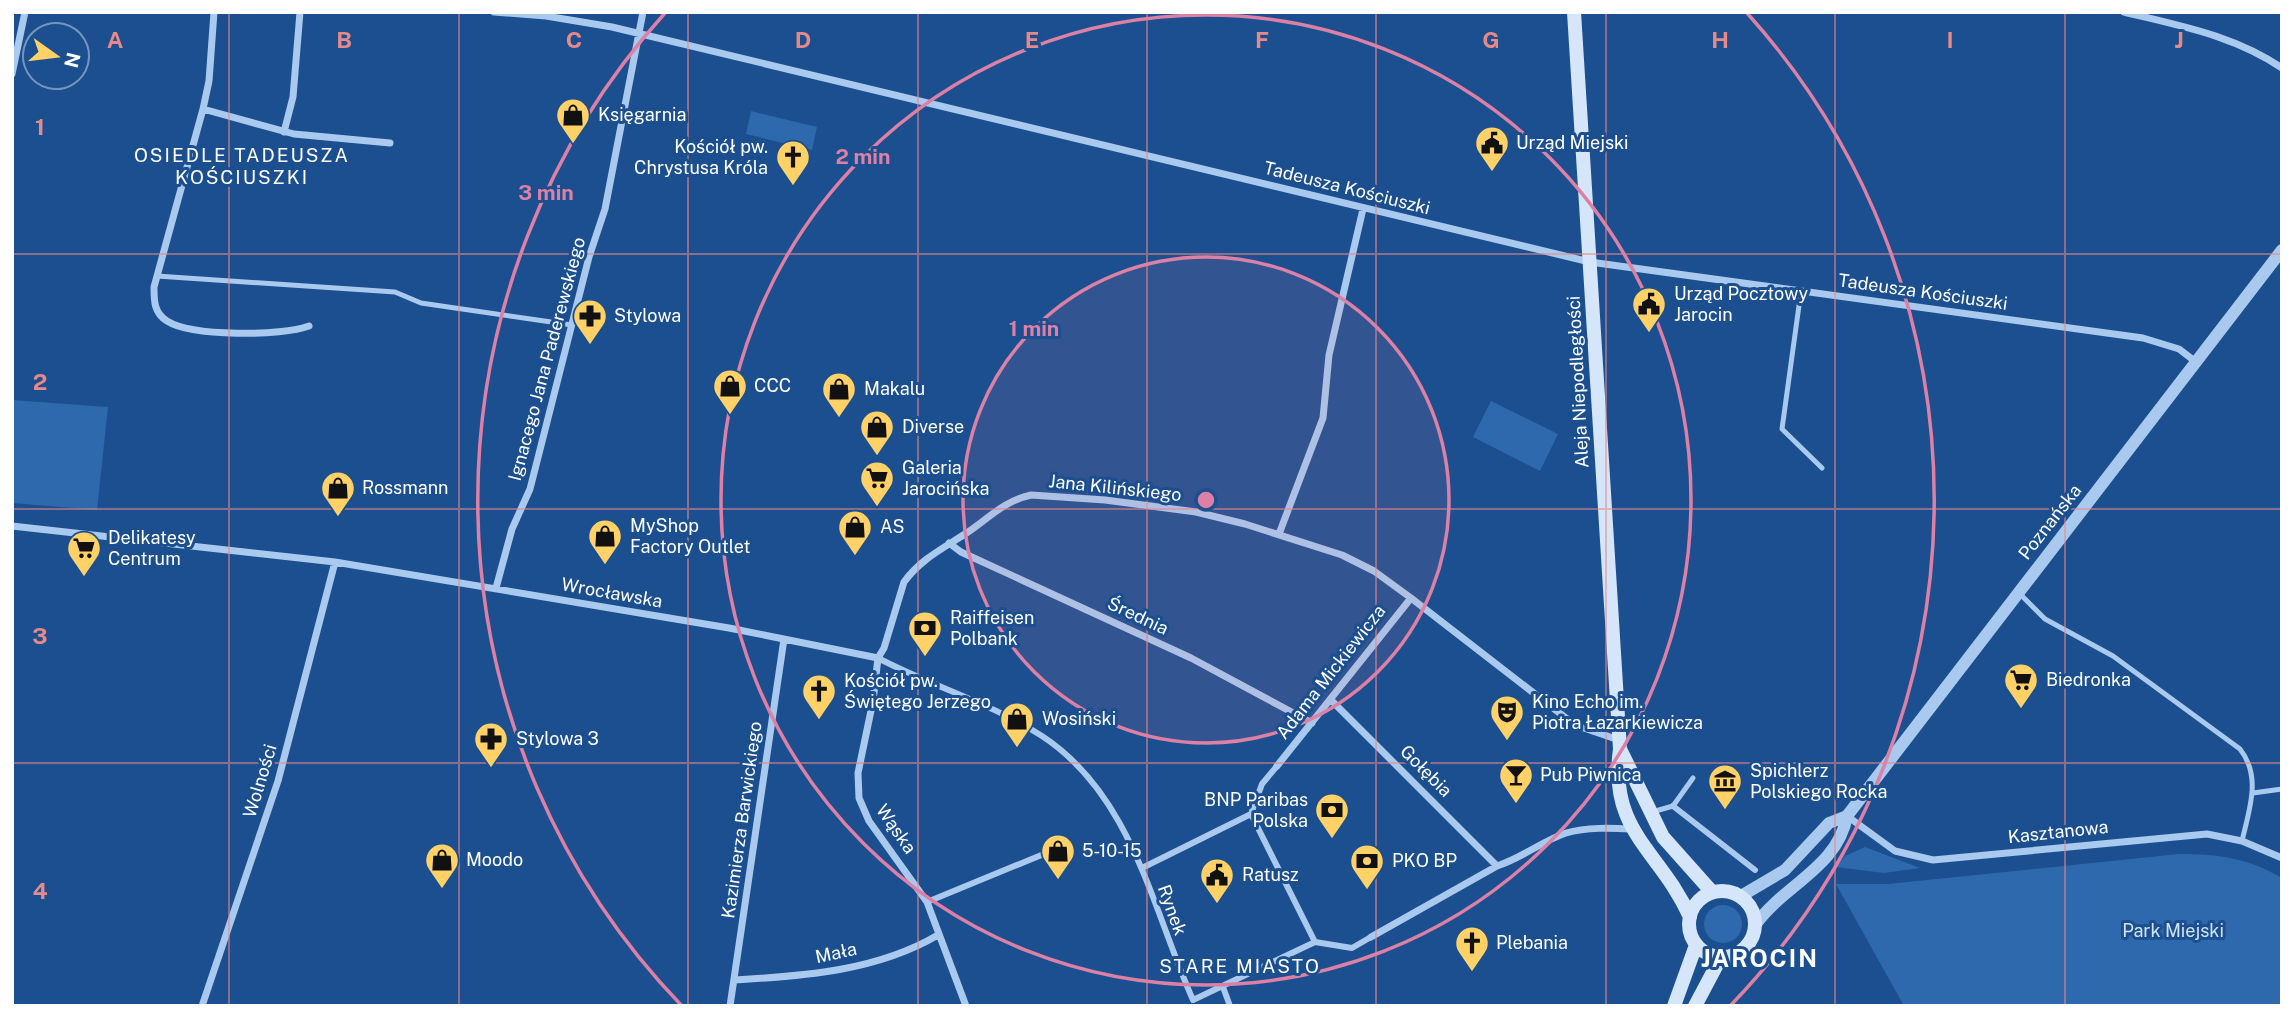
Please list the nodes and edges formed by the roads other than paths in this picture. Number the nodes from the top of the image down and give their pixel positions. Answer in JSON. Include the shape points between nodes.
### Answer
{"nodes":[{"id":1,"x":24,"y":12,"type":"edge"},
{"id":2,"x":214,"y":12,"type":"edge"},
{"id":3,"x":300,"y":12,"type":"edge"},
{"id":4,"x":494,"y":12,"type":"edge"},
{"id":5,"x":643,"y":12,"type":"edge"},
{"id":6,"x":1574,"y":12,"type":"edge"},
{"id":7,"x":2124,"y":12,"type":"edge"},
{"id":8,"x":639,"y":35,"type":"junction"},
{"id":9,"x":2282,"y":68,"type":"edge"},
{"id":10,"x":12,"y":74,"type":"edge"},
{"id":11,"x":203,"y":109,"type":"junction"},
{"id":12,"x":284,"y":132,"type":"junction"},
{"id":13,"x":390,"y":143,"type":"dead end"},
{"id":14,"x":1363,"y":209,"type":"junction"},
{"id":15,"x":2282,"y":250,"type":"edge"},
{"id":16,"x":1590,"y":262,"type":"junction"},
{"id":17,"x":157,"y":276,"type":"junction"},
{"id":18,"x":1801,"y":291,"type":"junction"},
{"id":19,"x":572,"y":325,"type":"junction"},
{"id":20,"x":309,"y":326,"type":"dead end"},
{"id":21,"x":2196,"y":362,"type":"junction"},
{"id":22,"x":1822,"y":468,"type":"dead end"},
{"id":23,"x":12,"y":526,"type":"edge"},
{"id":24,"x":1279,"y":534,"type":"junction"},
{"id":25,"x":949,"y":543,"type":"junction"},
{"id":26,"x":335,"y":562,"type":"junction"},
{"id":27,"x":496,"y":588,"type":"junction"},
{"id":28,"x":2018,"y":593,"type":"junction"},
{"id":29,"x":1411,"y":598,"type":"junction"},
{"id":30,"x":784,"y":639,"type":"junction"},
{"id":31,"x":878,"y":658,"type":"junction"},
{"id":32,"x":1331,"y":700,"type":"junction"},
{"id":33,"x":1312,"y":723,"type":"junction"},
{"id":34,"x":1619,"y":744,"type":"junction"},
{"id":35,"x":1276,"y":766,"type":"joint"},
{"id":36,"x":1693,"y":778,"type":"dead end"},
{"id":37,"x":2282,"y":789,"type":"edge"},
{"id":38,"x":2253,"y":793,"type":"junction"},
{"id":39,"x":1673,"y":806,"type":"junction"},
{"id":40,"x":1649,"y":813,"type":"junction"},
{"id":41,"x":1251,"y":814,"type":"junction"},
{"id":42,"x":1847,"y":816,"type":"junction"},
{"id":43,"x":1633,"y":829,"type":"junction"},
{"id":44,"x":2242,"y":841,"type":"junction"},
{"id":45,"x":1056,"y":849,"type":"dead end"},
{"id":46,"x":1134,"y":850,"type":"joint"},
{"id":47,"x":2282,"y":858,"type":"edge"},
{"id":48,"x":1497,"y":866,"type":"junction"},
{"id":49,"x":1142,"y":868,"type":"junction"},
{"id":50,"x":1755,"y":870,"type":"dead end"},
{"id":51,"x":1712,"y":892,"type":"junction"},
{"id":52,"x":1741,"y":896,"type":"junction"},
{"id":53,"x":927,"y":902,"type":"junction"},
{"id":54,"x":1690,"y":917,"type":"junction"},
{"id":55,"x":1756,"y":924,"type":"junction"},
{"id":56,"x":938,"y":935,"type":"junction"},
{"id":57,"x":1371,"y":937,"type":"joint"},
{"id":58,"x":1315,"y":942,"type":"junction"},
{"id":59,"x":1696,"y":944,"type":"junction"},
{"id":60,"x":1721,"y":957,"type":"junction"},
{"id":61,"x":735,"y":980,"type":"junction"},
{"id":62,"x":1223,"y":987,"type":"junction"},
{"id":63,"x":1191,"y":1003,"type":"edge"},
{"id":64,"x":202,"y":1006,"type":"edge"},
{"id":65,"x":730,"y":1006,"type":"edge"},
{"id":66,"x":966,"y":1006,"type":"edge"},
{"id":67,"x":1230,"y":1006,"type":"edge"},
{"id":68,"x":1674,"y":1006,"type":"edge"},
{"id":69,"x":1695,"y":1006,"type":"edge"}],
"edges":[{"from":1,"to":10,"type":"street"},
{"from":2,"to":11,"type":"street"},
{"from":3,"to":12,"type":"street","via":[[293,97]]},
{"from":4,"to":8,"type":"street","name":"Tadeusza Kościuszki","via":[[546,16]]},
{"from":5,"to":8,"type":"street","name":"Ignacego Jana Paderewskiego"},
{"from":6,"to":16,"type":"main road","name":"Aleja Niepodległości"},
{"from":7,"to":9,"type":"street","via":[[2212,33],[2245,45]]},
{"from":8,"to":14,"type":"street","name":"Tadeusza Kościuszki"},
{"from":8,"to":19,"type":"street","name":"Ignacego Jana Paderewskiego","via":[[605,209]]},
{"from":11,"to":12,"type":"street"},
{"from":11,"to":17,"type":"street"},
{"from":12,"to":13,"type":"street"},
{"from":14,"to":16,"type":"street","name":"Tadeusza Kościuszki"},
{"from":14,"to":24,"type":"street","via":[[1329,355],[1323,418]]},
{"from":15,"to":21,"type":"street","name":"Poznańska"},
{"from":16,"to":18,"type":"street","name":"Tadeusza Kościuszki"},
{"from":16,"to":34,"type":"main road","name":"Aleja Niepodległości"},
{"from":17,"to":19,"type":"lane","via":[[395,292],[421,303]]},
{"from":17,"to":20,"type":"street","via":[[154,303],[168,322],[197,331],[294,332]]},
{"from":18,"to":21,"type":"street","name":"Tadeusza Kościuszki","via":[[2143,338],[2179,349]]},
{"from":18,"to":22,"type":"lane","via":[[1782,429]]},
{"from":19,"to":27,"type":"street","name":"Ignacego Jana Paderewskiego","via":[[530,489],[512,528]]},
{"from":21,"to":28,"type":"street","name":"Poznańska"},
{"from":23,"to":26,"type":"street","name":"Wrocławska"},
{"from":24,"to":25,"type":"street","name":"Jana Kilińskiego","via":[[1173,509],[1031,495],[990,513]]},
{"from":24,"to":29,"type":"street","name":"Jana Kilińskiego","via":[[1359,563]]},
{"from":25,"to":31,"type":"street","name":"Jana Kilińskiego","via":[[904,582]]},
{"from":25,"to":33,"type":"street","name":"Średnia","via":[[1191,658]]},
{"from":26,"to":27,"type":"street","name":"Wrocławska"},
{"from":26,"to":64,"type":"street","name":"Wolności","via":[[278,780]]},
{"from":27,"to":30,"type":"street","name":"Wrocławska"},
{"from":28,"to":38,"type":"lane","via":[[2045,619],[2113,656],[2240,749],[2250,768]]},
{"from":28,"to":42,"type":"street","name":"Poznańska"},
{"from":29,"to":32,"type":"street","name":"Adama Mickiewicza"},
{"from":29,"to":34,"type":"street","name":"Jana Kilińskiego","via":[[1575,725]]},
{"from":30,"to":31,"type":"street","name":"Wrocławska"},
{"from":30,"to":61,"type":"street","name":"Kazimierza Barwickiego"},
{"from":31,"to":46,"type":"street","name":"Wrocławska","via":[[1044,737],[1111,804]]},
{"from":31,"to":53,"type":"street","name":"Wąska","via":[[856,787],[869,821]]},
{"from":32,"to":33,"type":"street","name":"Adama Mickiewicza"},
{"from":32,"to":48,"type":"street","name":"Gołębia"},
{"from":33,"to":35,"type":"street","name":"Adama Mickiewicza"},
{"from":34,"to":40,"type":"main road","name":"Aleja Niepodległości"},
{"from":34,"to":43,"type":"main road","name":"Aleja Niepodległości","via":[[1616,776],[1620,800]]},
{"from":35,"to":41,"type":"street","via":[[1262,784]]},
{"from":36,"to":39,"type":"lane"},
{"from":37,"to":38,"type":"lane"},
{"from":38,"to":44,"type":"lane"},
{"from":39,"to":40,"type":"lane"},
{"from":39,"to":50,"type":"street"},
{"from":40,"to":51,"type":"main road","name":"Aleja Niepodległości","via":[[1674,852]]},
{"from":41,"to":49,"type":"street","name":"Rynek"},
{"from":41,"to":58,"type":"street"},
{"from":42,"to":44,"type":"street","name":"Kasztanowa","via":[[1895,850],[1933,860],[2193,835]]},
{"from":42,"to":52,"type":"street","name":"Poznańska","via":[[1829,823],[1784,870]]},
{"from":42,"to":55,"type":"street","name":"Poznańska","via":[[1843,835],[1828,854]]},
{"from":43,"to":48,"type":"street","via":[[1566,833]]},
{"from":43,"to":54,"type":"main road","name":"Aleja Niepodległości"},
{"from":44,"to":47,"type":"street","name":"Kasztanowa"},
{"from":45,"to":53,"type":"street"},
{"from":46,"to":49,"type":"street","name":"Rynek"},
{"from":48,"to":57,"type":"street"},
{"from":49,"to":63,"type":"street","name":"Rynek"},
{"from":51,"to":52,"type":"main road","via":[[1726,890]]},
{"from":51,"to":54,"type":"main road","via":[[1696,904]]},
{"from":52,"to":55,"type":"main road","via":[[1752,908]]},
{"from":53,"to":56,"type":"street","name":"Wąska"},
{"from":54,"to":59,"type":"main road"},
{"from":55,"to":60,"type":"main road","via":[[1748,945]]},
{"from":56,"to":61,"type":"street","name":"Mała","via":[[911,950],[861,965],[802,976]]},
{"from":56,"to":66,"type":"street","name":"Wąska"},
{"from":57,"to":58,"type":"street","via":[[1352,948]]},
{"from":58,"to":62,"type":"street","name":"Rynek"},
{"from":59,"to":60,"type":"main road"},
{"from":59,"to":68,"type":"main road"},
{"from":60,"to":69,"type":"main road"},
{"from":61,"to":65,"type":"street","name":"Kazimierza Barwickiego"},
{"from":62,"to":63,"type":"street","name":"Rynek"},
{"from":62,"to":67,"type":"street"}]}
